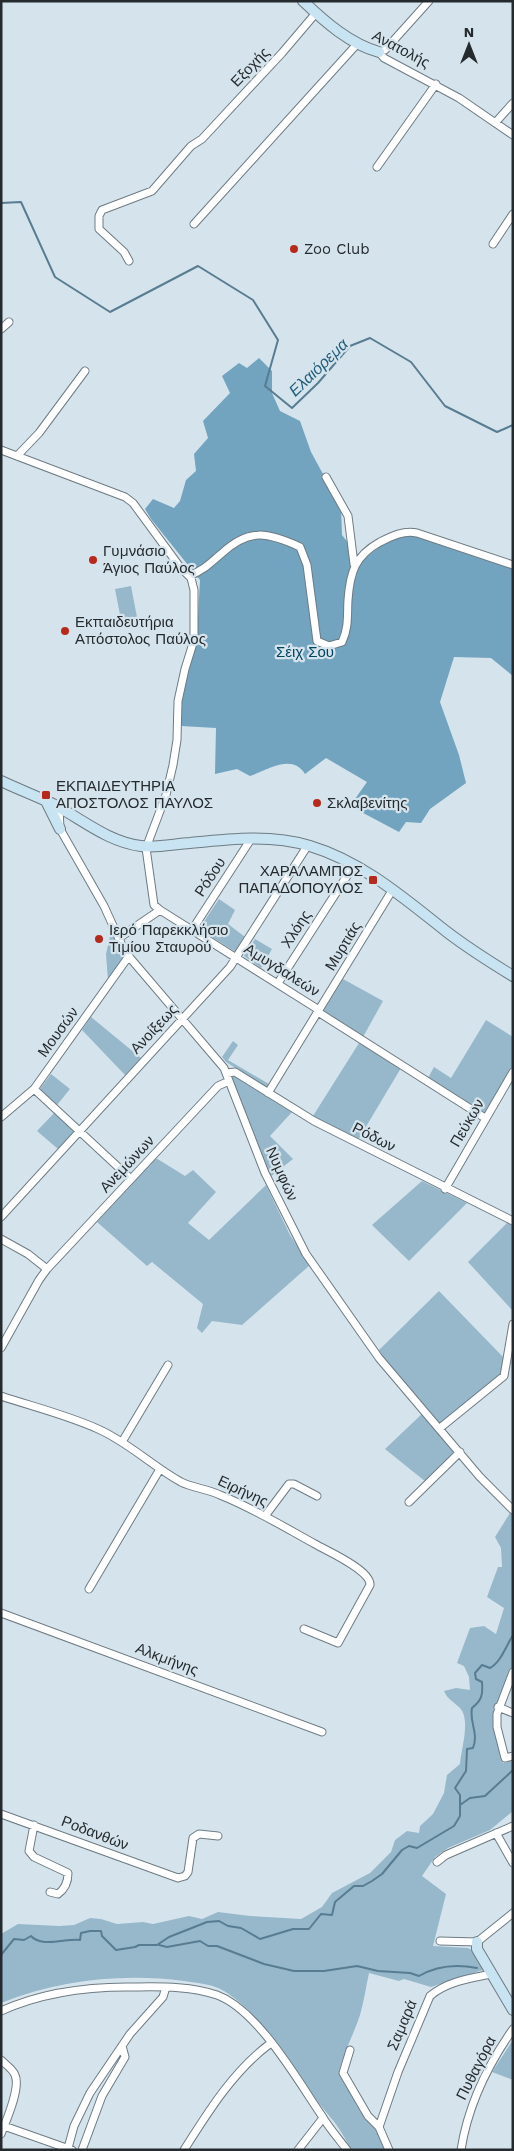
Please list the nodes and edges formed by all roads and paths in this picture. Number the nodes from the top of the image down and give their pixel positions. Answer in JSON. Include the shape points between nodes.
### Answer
{"nodes":[{"id":1,"x":303,"y":1,"type":"edge"},
{"id":2,"x":429,"y":1,"type":"edge"},
{"id":3,"x":316,"y":13,"type":"junction"},
{"id":4,"x":358,"y":43,"type":"junction"},
{"id":5,"x":379,"y":52,"type":"junction"},
{"id":6,"x":436,"y":84,"type":"junction"},
{"id":7,"x":513,"y":103,"type":"edge"},
{"id":8,"x":495,"y":123,"type":"junction"},
{"id":9,"x":513,"y":135,"type":"edge"},
{"id":10,"x":377,"y":167,"type":"dead end"},
{"id":11,"x":513,"y":214,"type":"edge"},
{"id":12,"x":194,"y":224,"type":"dead end"},
{"id":13,"x":493,"y":244,"type":"dead end"},
{"id":14,"x":129,"y":261,"type":"dead end"},
{"id":15,"x":9,"y":322,"type":"dead end"},
{"id":16,"x":1,"y":329,"type":"edge"},
{"id":17,"x":85,"y":371,"type":"dead end"},
{"id":18,"x":1,"y":450,"type":"edge"},
{"id":19,"x":17,"y":456,"type":"junction"},
{"id":20,"x":326,"y":477,"type":"dead end"},
{"id":21,"x":354,"y":565,"type":"junction"},
{"id":22,"x":513,"y":565,"type":"edge"},
{"id":23,"x":189,"y":576,"type":"junction"},
{"id":24,"x":1,"y":781,"type":"edge"},
{"id":25,"x":46,"y":801,"type":"junction"},
{"id":26,"x":64,"y":810,"type":"junction"},
{"id":27,"x":60,"y":829,"type":"junction"},
{"id":28,"x":251,"y":839,"type":"junction"},
{"id":29,"x":308,"y":845,"type":"junction"},
{"id":30,"x":147,"y":846,"type":"junction"},
{"id":31,"x":354,"y":865,"type":"junction"},
{"id":32,"x":393,"y":890,"type":"junction"},
{"id":33,"x":160,"y":910,"type":"junction"},
{"id":34,"x":192,"y":930,"type":"junction"},
{"id":35,"x":118,"y":938,"type":"junction"},
{"id":36,"x":129,"y":956,"type":"junction"},
{"id":37,"x":238,"y":958,"type":"junction"},
{"id":38,"x":513,"y":976,"type":"edge"},
{"id":39,"x":278,"y":983,"type":"junction"},
{"id":40,"x":319,"y":1011,"type":"junction"},
{"id":41,"x":182,"y":1019,"type":"junction"},
{"id":42,"x":513,"y":1072,"type":"edge"},
{"id":43,"x":226,"y":1073,"type":"junction"},
{"id":44,"x":229,"y":1081,"type":"junction"},
{"id":45,"x":34,"y":1089,"type":"junction"},
{"id":46,"x":268,"y":1093,"type":"junction"},
{"id":47,"x":1,"y":1117,"type":"edge"},
{"id":48,"x":485,"y":1118,"type":"junction"},
{"id":49,"x":80,"y":1131,"type":"junction"},
{"id":50,"x":131,"y":1179,"type":"junction"},
{"id":51,"x":445,"y":1189,"type":"junction"},
{"id":52,"x":1,"y":1217,"type":"edge"},
{"id":53,"x":513,"y":1221,"type":"edge"},
{"id":54,"x":1,"y":1240,"type":"edge"},
{"id":55,"x":47,"y":1269,"type":"junction"},
{"id":56,"x":513,"y":1324,"type":"edge"},
{"id":57,"x":1,"y":1348,"type":"edge"},
{"id":58,"x":168,"y":1365,"type":"dead end"},
{"id":59,"x":1,"y":1396,"type":"edge"},
{"id":60,"x":440,"y":1428,"type":"junction"},
{"id":61,"x":122,"y":1442,"type":"junction"},
{"id":62,"x":460,"y":1452,"type":"junction"},
{"id":63,"x":160,"y":1469,"type":"junction"},
{"id":64,"x":317,"y":1496,"type":"dead end"},
{"id":65,"x":409,"y":1502,"type":"dead end"},
{"id":66,"x":513,"y":1510,"type":"edge"},
{"id":67,"x":265,"y":1516,"type":"junction"},
{"id":68,"x":89,"y":1589,"type":"dead end"},
{"id":69,"x":1,"y":1613,"type":"edge"},
{"id":70,"x":304,"y":1629,"type":"dead end"},
{"id":71,"x":513,"y":1672,"type":"edge"},
{"id":72,"x":498,"y":1707,"type":"junction"},
{"id":73,"x":513,"y":1713,"type":"edge"},
{"id":74,"x":322,"y":1732,"type":"dead end"},
{"id":75,"x":513,"y":1756,"type":"edge"},
{"id":76,"x":1,"y":1814,"type":"edge"},
{"id":77,"x":34,"y":1825,"type":"junction"},
{"id":78,"x":513,"y":1826,"type":"edge"},
{"id":79,"x":496,"y":1834,"type":"junction"},
{"id":80,"x":218,"y":1836,"type":"dead end"},
{"id":81,"x":437,"y":1862,"type":"dead end"},
{"id":82,"x":513,"y":1863,"type":"edge"},
{"id":83,"x":50,"y":1892,"type":"dead end"},
{"id":84,"x":513,"y":1913,"type":"edge"},
{"id":85,"x":440,"y":1941,"type":"dead end"},
{"id":86,"x":477,"y":1942,"type":"junction"},
{"id":87,"x":491,"y":1974,"type":"junction"},
{"id":88,"x":166,"y":1987,"type":"junction"},
{"id":89,"x":513,"y":2010,"type":"edge"},
{"id":90,"x":1,"y":2011,"type":"edge"},
{"id":91,"x":513,"y":2028,"type":"edge"},
{"id":92,"x":271,"y":2043,"type":"junction"},
{"id":93,"x":122,"y":2046,"type":"junction"},
{"id":94,"x":350,"y":2050,"type":"dead end"},
{"id":95,"x":1,"y":2060,"type":"edge"},
{"id":96,"x":323,"y":2118,"type":"junction"},
{"id":97,"x":4,"y":2126,"type":"junction"},
{"id":98,"x":380,"y":2127,"type":"junction"},
{"id":99,"x":1,"y":2134,"type":"edge"},
{"id":100,"x":70,"y":2149,"type":"edge"},
{"id":101,"x":82,"y":2150,"type":"edge"},
{"id":102,"x":184,"y":2150,"type":"edge"},
{"id":103,"x":298,"y":2150,"type":"edge"},
{"id":104,"x":347,"y":2150,"type":"edge"},
{"id":105,"x":389,"y":2150,"type":"edge"},
{"id":106,"x":461,"y":2150,"type":"edge"}],
"edges":[{"from":1,"to":3,"type":"main road","name":"Ανατολής"},
{"from":2,"to":5,"type":"street","via":[[385,50]]},
{"from":3,"to":4,"type":"main road","name":"Ανατολής"},
{"from":3,"to":14,"type":"street","name":"Εξοχής","via":[[152,191],[102,210],[99,229],[124,252]]},
{"from":4,"to":5,"type":"main road","name":"Ανατολής"},
{"from":4,"to":12,"type":"street"},
{"from":5,"to":6,"type":"street","name":"Ανατολής","via":[[384,58]]},
{"from":6,"to":8,"type":"street","name":"Ανατολής"},
{"from":6,"to":10,"type":"street"},
{"from":7,"to":8,"type":"street"},
{"from":8,"to":9,"type":"street","name":"Ανατολής"},
{"from":11,"to":13,"type":"street"},
{"from":15,"to":16,"type":"street"},
{"from":17,"to":19,"type":"street"},
{"from":18,"to":19,"type":"street"},
{"from":19,"to":23,"type":"street","via":[[134,503]]},
{"from":20,"to":21,"type":"street","via":[[348,516]]},
{"from":21,"to":22,"type":"street","via":[[375,545],[407,532],[451,543]]},
{"from":21,"to":23,"type":"street","via":[[346,634],[342,642],[329,646],[317,640],[307,564],[300,547],[272,535],[253,534],[234,542],[203,570]]},
{"from":23,"to":30,"type":"street","via":[[194,588],[194,640],[179,696],[171,776]]},
{"from":24,"to":25,"type":"main road"},
{"from":25,"to":26,"type":"main road"},
{"from":25,"to":27,"type":"main road"},
{"from":26,"to":27,"type":"street"},
{"from":26,"to":30,"type":"main road","via":[[114,839]]},
{"from":27,"to":35,"type":"street","name":"Νυμφών","via":[[104,906]]},
{"from":28,"to":29,"type":"main road"},
{"from":28,"to":30,"type":"main road"},
{"from":28,"to":34,"type":"street","name":"Ρόδου"},
{"from":29,"to":31,"type":"main road"},
{"from":29,"to":37,"type":"street","name":"Ανοίξεως"},
{"from":30,"to":33,"type":"street","via":[[154,905]]},
{"from":31,"to":32,"type":"main road"},
{"from":31,"to":39,"type":"street","name":"Χλόης"},
{"from":32,"to":38,"type":"main road","via":[[459,941]]},
{"from":32,"to":40,"type":"street","name":"Μυρτιάς"},
{"from":33,"to":34,"type":"street","name":"Αμυγδαλεών"},
{"from":33,"to":35,"type":"street"},
{"from":34,"to":37,"type":"street","name":"Αμυγδαλεών"},
{"from":35,"to":36,"type":"street","name":"Νυμφών"},
{"from":36,"to":41,"type":"street","name":"Νυμφών"},
{"from":36,"to":45,"type":"street","name":"Μουσών"},
{"from":37,"to":39,"type":"street","name":"Αμυγδαλεών"},
{"from":37,"to":41,"type":"street","name":"Ανοίξεως"},
{"from":39,"to":40,"type":"street","name":"Αμυγδαλεών"},
{"from":40,"to":46,"type":"street","name":"Μυρτιάς"},
{"from":40,"to":48,"type":"street","name":"Αμυγδαλεών"},
{"from":41,"to":43,"type":"street","name":"Νυμφών"},
{"from":41,"to":49,"type":"street","name":"Ανοίξεως"},
{"from":42,"to":48,"type":"street","name":"Πεύκων"},
{"from":43,"to":44,"type":"street","name":"Νυμφών"},
{"from":43,"to":46,"type":"street","name":"Ρόδων","via":[[235,1072]]},
{"from":44,"to":50,"type":"street","name":"Ανεμώνων","via":[[218,1086]]},
{"from":44,"to":60,"type":"street","name":"Νυμφών","via":[[265,1173],[303,1249],[367,1342]]},
{"from":45,"to":47,"type":"street","name":"Μουσών"},
{"from":45,"to":49,"type":"street"},
{"from":46,"to":51,"type":"street","name":"Ρόδων","via":[[314,1121]]},
{"from":48,"to":51,"type":"street","name":"Πεύκων"},
{"from":49,"to":50,"type":"street"},
{"from":49,"to":52,"type":"street","name":"Ανοίξεως"},
{"from":50,"to":55,"type":"street","name":"Ανεμώνων"},
{"from":51,"to":53,"type":"street","name":"Ρόδων"},
{"from":54,"to":55,"type":"street","via":[[28,1254]]},
{"from":55,"to":57,"type":"street","name":"Ανεμώνων"},
{"from":56,"to":60,"type":"street","via":[[504,1376]]},
{"from":58,"to":61,"type":"street"},
{"from":59,"to":61,"type":"street","name":"Ειρήνης","via":[[72,1418]]},
{"from":60,"to":62,"type":"street","name":"Νυμφών"},
{"from":61,"to":63,"type":"street","name":"Ειρήνης"},
{"from":62,"to":65,"type":"street"},
{"from":62,"to":66,"type":"street","name":"Νυμφών"},
{"from":63,"to":67,"type":"street","name":"Ειρήνης","via":[[186,1484],[220,1494]]},
{"from":63,"to":68,"type":"street"},
{"from":64,"to":67,"type":"street","via":[[290,1484]]},
{"from":67,"to":70,"type":"street","name":"Ειρήνης","via":[[360,1569],[370,1580],[338,1643]]},
{"from":69,"to":74,"type":"street","name":"Αλκμήνης"},
{"from":71,"to":72,"type":"street"},
{"from":72,"to":73,"type":"street"},
{"from":72,"to":75,"type":"street","via":[[497,1722],[505,1758]]},
{"from":76,"to":77,"type":"street","name":"Ροδανθών"},
{"from":77,"to":80,"type":"street","name":"Ροδανθών","via":[[178,1878],[188,1872],[194,1838],[198,1834]]},
{"from":77,"to":83,"type":"street","via":[[29,1851],[34,1857],[68,1873],[62,1891],[58,1894]]},
{"from":78,"to":79,"type":"street"},
{"from":79,"to":81,"type":"street"},
{"from":79,"to":82,"type":"street"},
{"from":84,"to":86,"type":"street"},
{"from":85,"to":86,"type":"street"},
{"from":86,"to":87,"type":"main road"},
{"from":87,"to":89,"type":"main road"},
{"from":87,"to":98,"type":"street","name":"Σαμαρά","via":[[450,1984],[430,1996],[398,2072]]},
{"from":88,"to":90,"type":"street","via":[[68,1990]]},
{"from":88,"to":92,"type":"street","via":[[219,1996],[248,2016]]},
{"from":88,"to":93,"type":"street","via":[[163,1997]]},
{"from":91,"to":106,"type":"street","name":"Πυθαγόρα","via":[[480,2084],[465,2124]]},
{"from":92,"to":96,"type":"street"},
{"from":92,"to":102,"type":"street","via":[[237,2076]]},
{"from":93,"to":100,"type":"street","via":[[85,2101],[74,2126]]},
{"from":93,"to":101,"type":"street","via":[[125,2057],[102,2096]]},
{"from":94,"to":98,"type":"street","via":[[344,2073],[368,2116]]},
{"from":95,"to":97,"type":"street","via":[[16,2076],[17,2087]]},
{"from":96,"to":103,"type":"street"},
{"from":96,"to":104,"type":"street"},
{"from":97,"to":99,"type":"street"},
{"from":97,"to":100,"type":"street"},
{"from":98,"to":105,"type":"street"}]}
